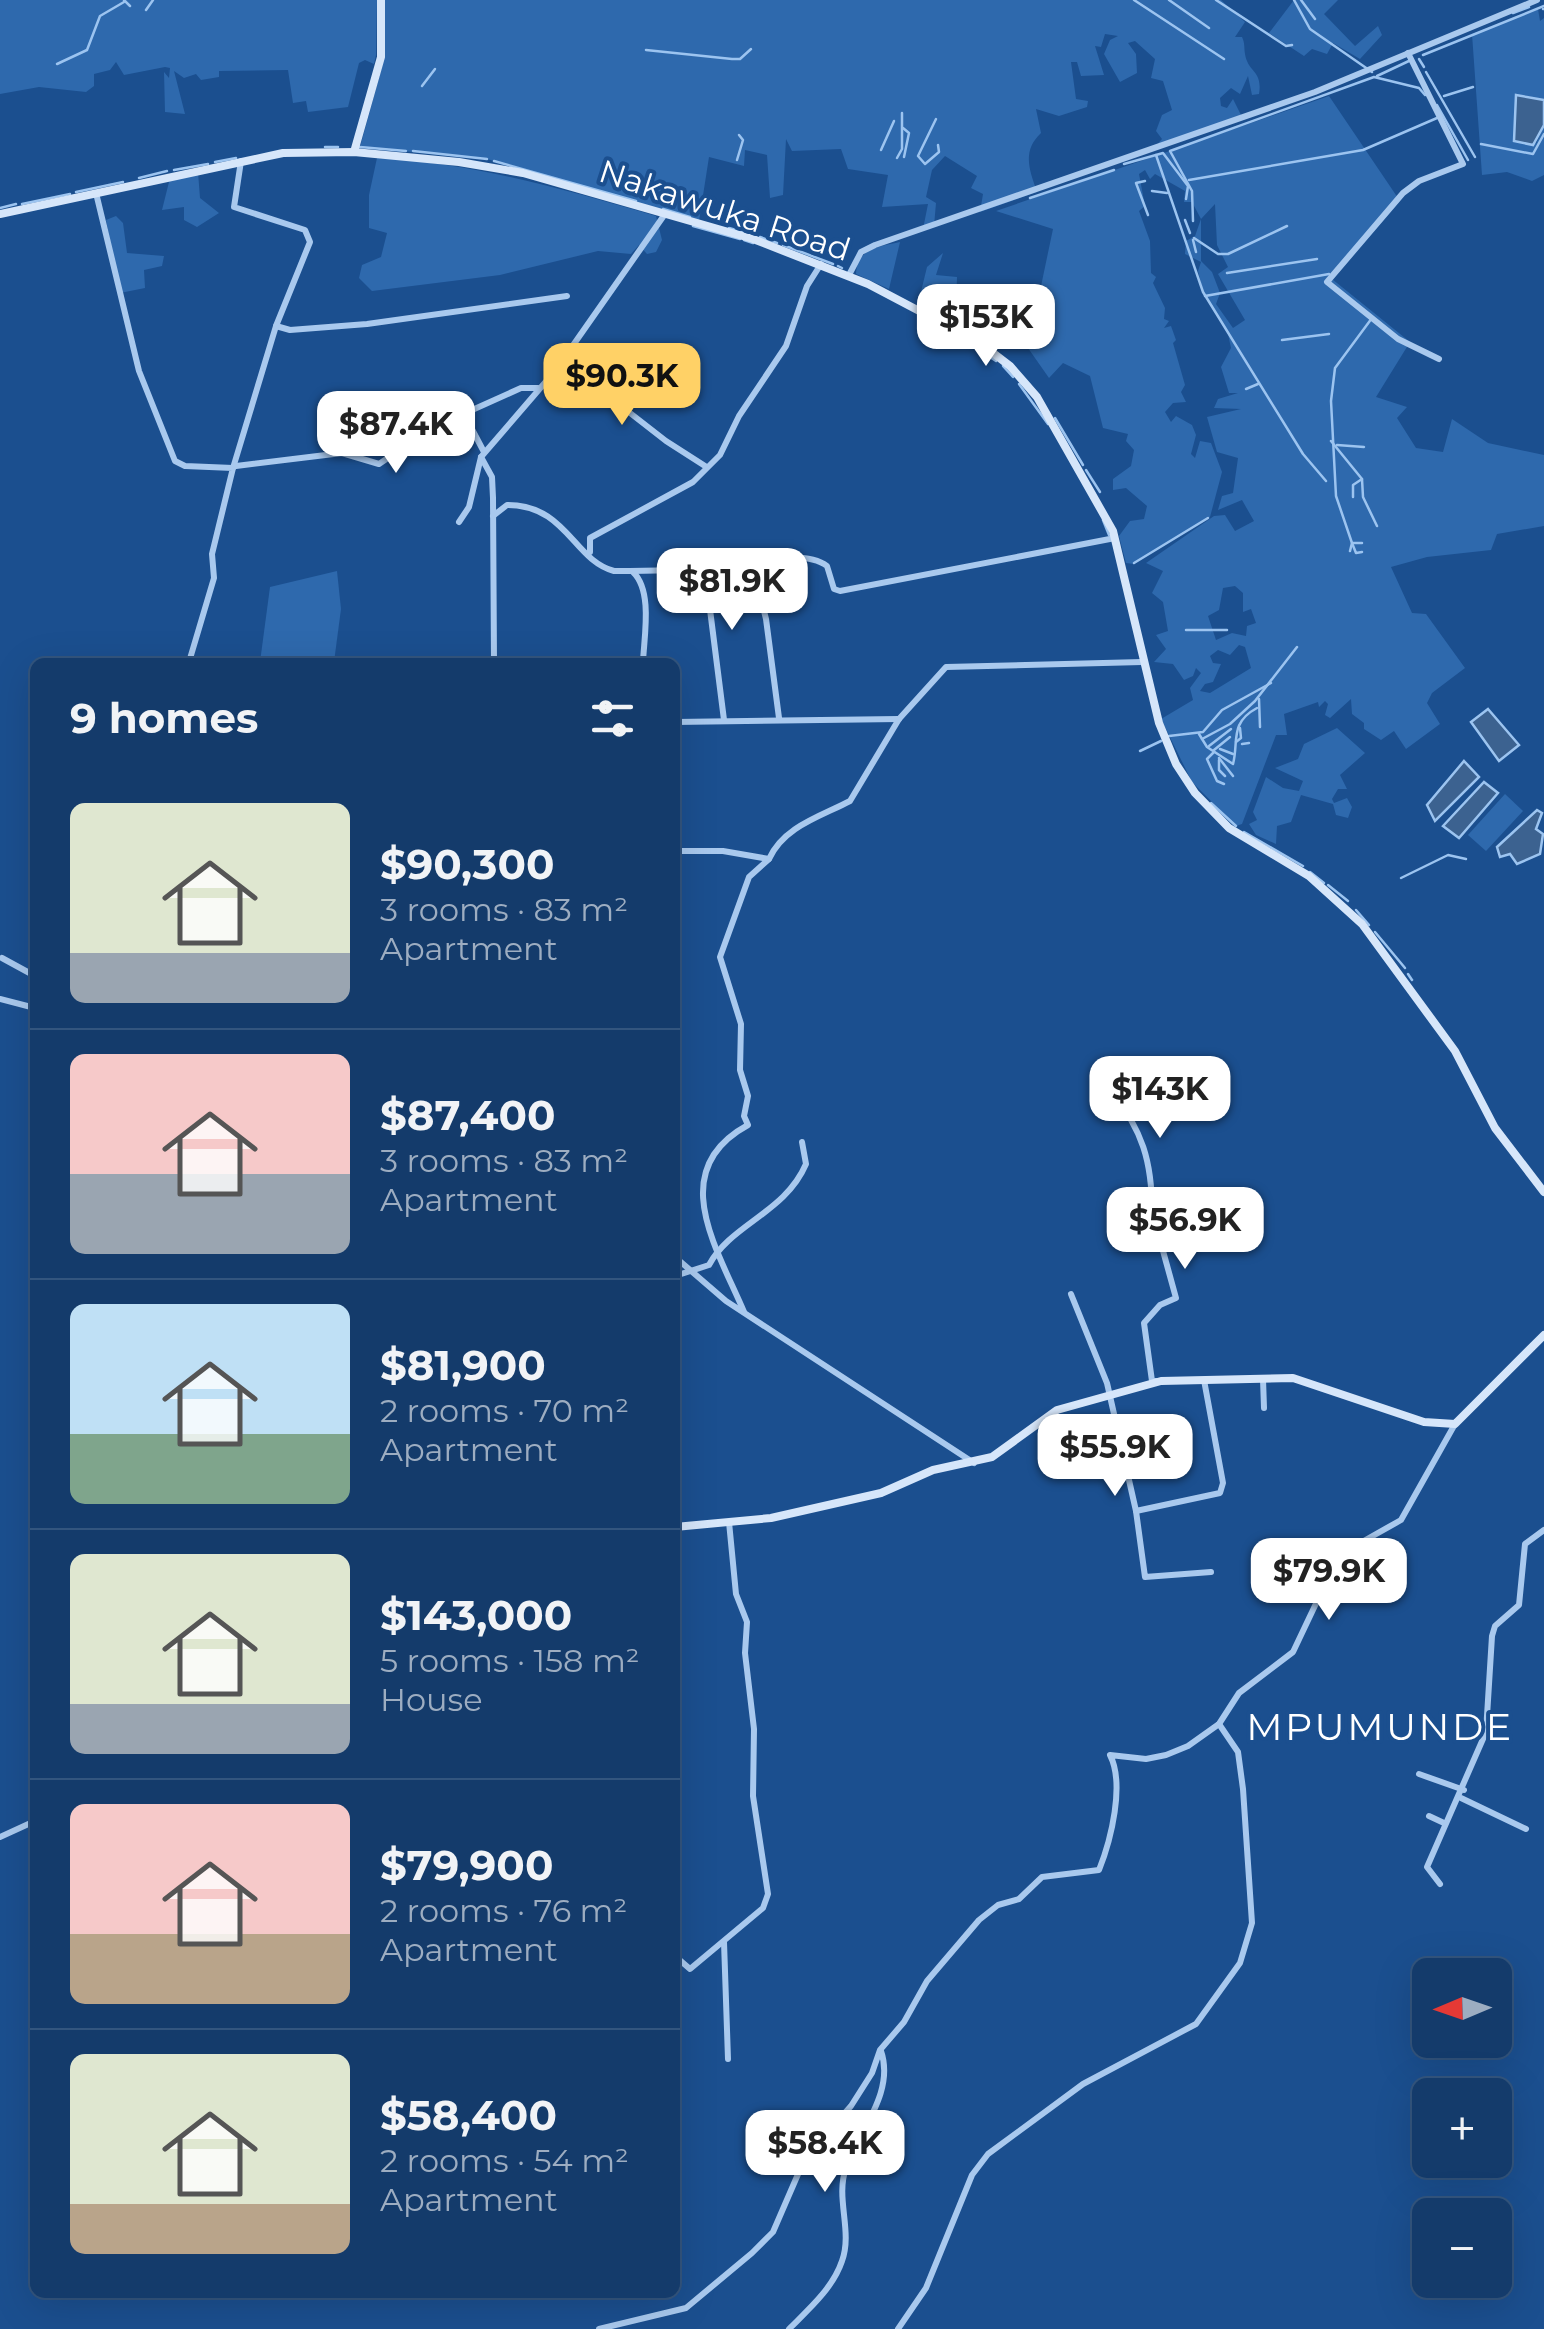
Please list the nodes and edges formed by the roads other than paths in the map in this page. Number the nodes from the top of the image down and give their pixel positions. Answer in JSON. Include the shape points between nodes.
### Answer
{"nodes":[{"id":1,"x":382,"y":0,"type":"edge"},
{"id":2,"x":1537,"y":0,"type":"edge"},
{"id":3,"x":1408,"y":53,"type":"junction"},
{"id":4,"x":354,"y":152,"type":"junction"},
{"id":5,"x":242,"y":161,"type":"junction"},
{"id":6,"x":96,"y":193,"type":"junction"},
{"id":7,"x":0,"y":214,"type":"edge"},
{"id":8,"x":664,"y":214,"type":"junction"},
{"id":9,"x":821,"y":263,"type":"junction"},
{"id":10,"x":849,"y":275,"type":"junction"},
{"id":11,"x":567,"y":296,"type":"dead end"},
{"id":12,"x":276,"y":326,"type":"junction"},
{"id":13,"x":1439,"y":359,"type":"dead end"},
{"id":14,"x":562,"y":360,"type":"junction"},
{"id":15,"x":538,"y":388,"type":"junction"},
{"id":16,"x":464,"y":414,"type":"junction"},
{"id":17,"x":482,"y":455,"type":"junction"},
{"id":18,"x":706,"y":466,"type":"junction"},
{"id":19,"x":235,"y":467,"type":"junction"},
{"id":20,"x":493,"y":500,"type":"junction"},
{"id":21,"x":503,"y":507,"type":"junction"},
{"id":22,"x":493,"y":516,"type":"junction"},
{"id":23,"x":459,"y":522,"type":"dead end"},
{"id":24,"x":1116,"y":538,"type":"junction"},
{"id":25,"x":592,"y":556,"type":"junction"},
{"id":26,"x":751,"y":559,"type":"junction"},
{"id":27,"x":696,"y":568,"type":"junction"},
{"id":28,"x":712,"y":568,"type":"junction"},
{"id":29,"x":632,"y":571,"type":"junction"},
{"id":30,"x":646,"y":571,"type":"junction"},
{"id":31,"x":706,"y":578,"type":"junction"},
{"id":32,"x":640,"y":579,"type":"junction"},
{"id":33,"x":190,"y":658,"type":"edge"},
{"id":34,"x":494,"y":658,"type":"edge"},
{"id":35,"x":642,"y":658,"type":"edge"},
{"id":36,"x":1142,"y":662,"type":"junction"},
{"id":37,"x":779,"y":718,"type":"junction"},
{"id":38,"x":899,"y":719,"type":"junction"},
{"id":39,"x":724,"y":720,"type":"junction"},
{"id":40,"x":680,"y":722,"type":"edge"},
{"id":41,"x":680,"y":851,"type":"edge"},
{"id":42,"x":769,"y":859,"type":"junction"},
{"id":43,"x":2,"y":958,"type":"edge"},
{"id":44,"x":30,"y":973,"type":"edge"},
{"id":45,"x":0,"y":999,"type":"edge"},
{"id":46,"x":30,"y":1007,"type":"edge"},
{"id":47,"x":1112,"y":1092,"type":"dead end"},
{"id":48,"x":802,"y":1142,"type":"dead end"},
{"id":49,"x":1544,"y":1192,"type":"edge"},
{"id":50,"x":1152,"y":1211,"type":"junction"},
{"id":51,"x":1140,"y":1214,"type":"dead end"},
{"id":52,"x":717,"y":1246,"type":"junction"},
{"id":53,"x":680,"y":1260,"type":"edge"},
{"id":54,"x":694,"y":1270,"type":"junction"},
{"id":55,"x":680,"y":1274,"type":"edge"},
{"id":56,"x":1071,"y":1294,"type":"dead end"},
{"id":57,"x":744,"y":1312,"type":"junction"},
{"id":58,"x":1544,"y":1335,"type":"edge"},
{"id":59,"x":1263,"y":1377,"type":"junction"},
{"id":60,"x":1204,"y":1380,"type":"junction"},
{"id":61,"x":1160,"y":1381,"type":"junction"},
{"id":62,"x":1110,"y":1396,"type":"junction"},
{"id":63,"x":1264,"y":1408,"type":"dead end"},
{"id":64,"x":1455,"y":1424,"type":"junction"},
{"id":65,"x":975,"y":1463,"type":"junction"},
{"id":66,"x":1136,"y":1511,"type":"junction"},
{"id":67,"x":730,"y":1522,"type":"junction"},
{"id":68,"x":680,"y":1527,"type":"edge"},
{"id":69,"x":1544,"y":1530,"type":"edge"},
{"id":70,"x":1211,"y":1572,"type":"dead end"},
{"id":71,"x":1219,"y":1724,"type":"junction"},
{"id":72,"x":1419,"y":1774,"type":"dead end"},
{"id":73,"x":1462,"y":1794,"type":"junction"},
{"id":74,"x":1429,"y":1816,"type":"dead end"},
{"id":75,"x":30,"y":1822,"type":"edge"},
{"id":76,"x":1444,"y":1823,"type":"junction"},
{"id":77,"x":1526,"y":1828,"type":"dead end"},
{"id":78,"x":0,"y":1837,"type":"edge"},
{"id":79,"x":1440,"y":1884,"type":"dead end"},
{"id":80,"x":724,"y":1940,"type":"junction"},
{"id":81,"x":680,"y":1960,"type":"edge"},
{"id":82,"x":880,"y":2050,"type":"junction"},
{"id":83,"x":728,"y":2059,"type":"dead end"},
{"id":84,"x":599,"y":2329,"type":"edge"},
{"id":85,"x":790,"y":2329,"type":"edge"},
{"id":86,"x":898,"y":2329,"type":"edge"}],
"edges":[{"from":1,"to":4,"type":"main road","via":[[381,57]]},
{"from":2,"to":3,"type":"street"},
{"from":3,"to":10,"type":"street","via":[[1315,92],[866,248]]},
{"from":3,"to":13,"type":"street","via":[[1465,160],[1403,193],[1326,282],[1398,340]]},
{"from":4,"to":5,"type":"main road","name":"Nakawuka Road"},
{"from":4,"to":8,"type":"main road","name":"Nakawuka Road","via":[[522,173]]},
{"from":5,"to":6,"type":"main road","name":"Nakawuka Road"},
{"from":5,"to":12,"type":"street","via":[[234,207],[305,230],[310,239]]},
{"from":6,"to":7,"type":"main road","name":"Nakawuka Road"},
{"from":6,"to":19,"type":"street","via":[[139,371],[175,461]]},
{"from":8,"to":9,"type":"main road","name":"Nakawuka Road"},
{"from":8,"to":14,"type":"street"},
{"from":9,"to":10,"type":"main road","name":"Nakawuka Road"},
{"from":9,"to":18,"type":"street","via":[[786,346],[720,455]]},
{"from":10,"to":24,"type":"main road","name":"Nakawuka Road","via":[[956,328],[1010,366],[1062,434]]},
{"from":11,"to":12,"type":"street","via":[[367,324]]},
{"from":12,"to":19,"type":"street"},
{"from":14,"to":15,"type":"street"},
{"from":14,"to":18,"type":"street"},
{"from":15,"to":16,"type":"street","via":[[521,388]]},
{"from":15,"to":17,"type":"street"},
{"from":16,"to":17,"type":"street"},
{"from":16,"to":19,"type":"street","via":[[380,464],[342,454]]},
{"from":17,"to":20,"type":"street"},
{"from":17,"to":23,"type":"street"},
{"from":18,"to":25,"type":"street","via":[[694,482],[590,538]]},
{"from":19,"to":33,"type":"street"},
{"from":20,"to":21,"type":"street"},
{"from":20,"to":22,"type":"street"},
{"from":21,"to":22,"type":"street"},
{"from":21,"to":25,"type":"street","via":[[542,513]]},
{"from":22,"to":34,"type":"street"},
{"from":24,"to":26,"type":"street","via":[[840,591],[822,561]]},
{"from":24,"to":36,"type":"main road","name":"Nakawuka Road"},
{"from":25,"to":29,"type":"street","via":[[602,568]]},
{"from":26,"to":28,"type":"street"},
{"from":26,"to":37,"type":"street"},
{"from":27,"to":28,"type":"street"},
{"from":27,"to":30,"type":"street"},
{"from":27,"to":31,"type":"street"},
{"from":28,"to":31,"type":"street"},
{"from":29,"to":30,"type":"street"},
{"from":29,"to":32,"type":"street"},
{"from":30,"to":32,"type":"street"},
{"from":31,"to":39,"type":"street"},
{"from":32,"to":35,"type":"street"},
{"from":36,"to":38,"type":"street","via":[[946,667]]},
{"from":36,"to":49,"type":"main road","name":"Nakawuka Road","via":[[1168,748],[1194,793],[1229,828],[1308,876],[1362,924],[1455,1051],[1496,1128]]},
{"from":37,"to":38,"type":"street"},
{"from":37,"to":39,"type":"street"},
{"from":38,"to":42,"type":"street","via":[[850,802],[818,813]]},
{"from":39,"to":40,"type":"street"},
{"from":41,"to":42,"type":"street"},
{"from":42,"to":52,"type":"street","via":[[749,877],[720,957],[742,1024],[748,1125],[723,1142],[704,1172],[703,1212]]},
{"from":43,"to":44,"type":"street"},
{"from":45,"to":46,"type":"street"},
{"from":47,"to":50,"type":"street","via":[[1138,1125],[1151,1170]]},
{"from":48,"to":52,"type":"street","via":[[806,1164],[781,1203]]},
{"from":50,"to":51,"type":"street"},
{"from":50,"to":61,"type":"street","via":[[1176,1298],[1144,1322],[1152,1381]]},
{"from":52,"to":54,"type":"street","via":[[710,1266]]},
{"from":52,"to":57,"type":"street"},
{"from":53,"to":54,"type":"street"},
{"from":54,"to":55,"type":"street"},
{"from":54,"to":57,"type":"street"},
{"from":56,"to":62,"type":"street"},
{"from":57,"to":65,"type":"street"},
{"from":58,"to":64,"type":"main road"},
{"from":59,"to":60,"type":"main road"},
{"from":59,"to":63,"type":"street"},
{"from":59,"to":64,"type":"main road","via":[[1293,1378],[1424,1422]]},
{"from":60,"to":61,"type":"main road"},
{"from":60,"to":66,"type":"street","via":[[1220,1494]]},
{"from":61,"to":62,"type":"main road"},
{"from":62,"to":65,"type":"main road","via":[[1057,1410],[1005,1450]]},
{"from":62,"to":66,"type":"street"},
{"from":64,"to":71,"type":"street","via":[[1402,1520],[1339,1554],[1293,1652],[1240,1693]]},
{"from":65,"to":67,"type":"main road","via":[[933,1470],[848,1503]]},
{"from":66,"to":70,"type":"street","via":[[1145,1576]]},
{"from":67,"to":68,"type":"main road"},
{"from":67,"to":80,"type":"street","via":[[736,1594],[747,1622],[753,1796],[768,1894],[762,1908]]},
{"from":69,"to":73,"type":"street","via":[[1525,1544],[1519,1605],[1495,1626],[1486,1732]]},
{"from":71,"to":82,"type":"street","via":[[1166,1755],[1110,1754],[1116,1794],[1099,1870],[1042,1876],[1019,1899],[989,1910],[932,1974]]},
{"from":71,"to":86,"type":"street","via":[[1238,1752],[1243,1789],[1252,1924],[1240,1963],[1196,2024],[1083,2084],[988,2154],[972,2175],[926,2288]]},
{"from":72,"to":73,"type":"street"},
{"from":73,"to":76,"type":"street"},
{"from":73,"to":77,"type":"street"},
{"from":74,"to":76,"type":"street"},
{"from":75,"to":78,"type":"street"},
{"from":76,"to":79,"type":"street","via":[[1427,1870]]},
{"from":80,"to":81,"type":"street","via":[[690,1969]]},
{"from":80,"to":83,"type":"street"},
{"from":82,"to":84,"type":"street","via":[[850,2106],[806,2158],[773,2232],[686,2308]]},
{"from":82,"to":85,"type":"street","via":[[886,2067],[882,2089],[842,2181],[842,2264]]}]}
